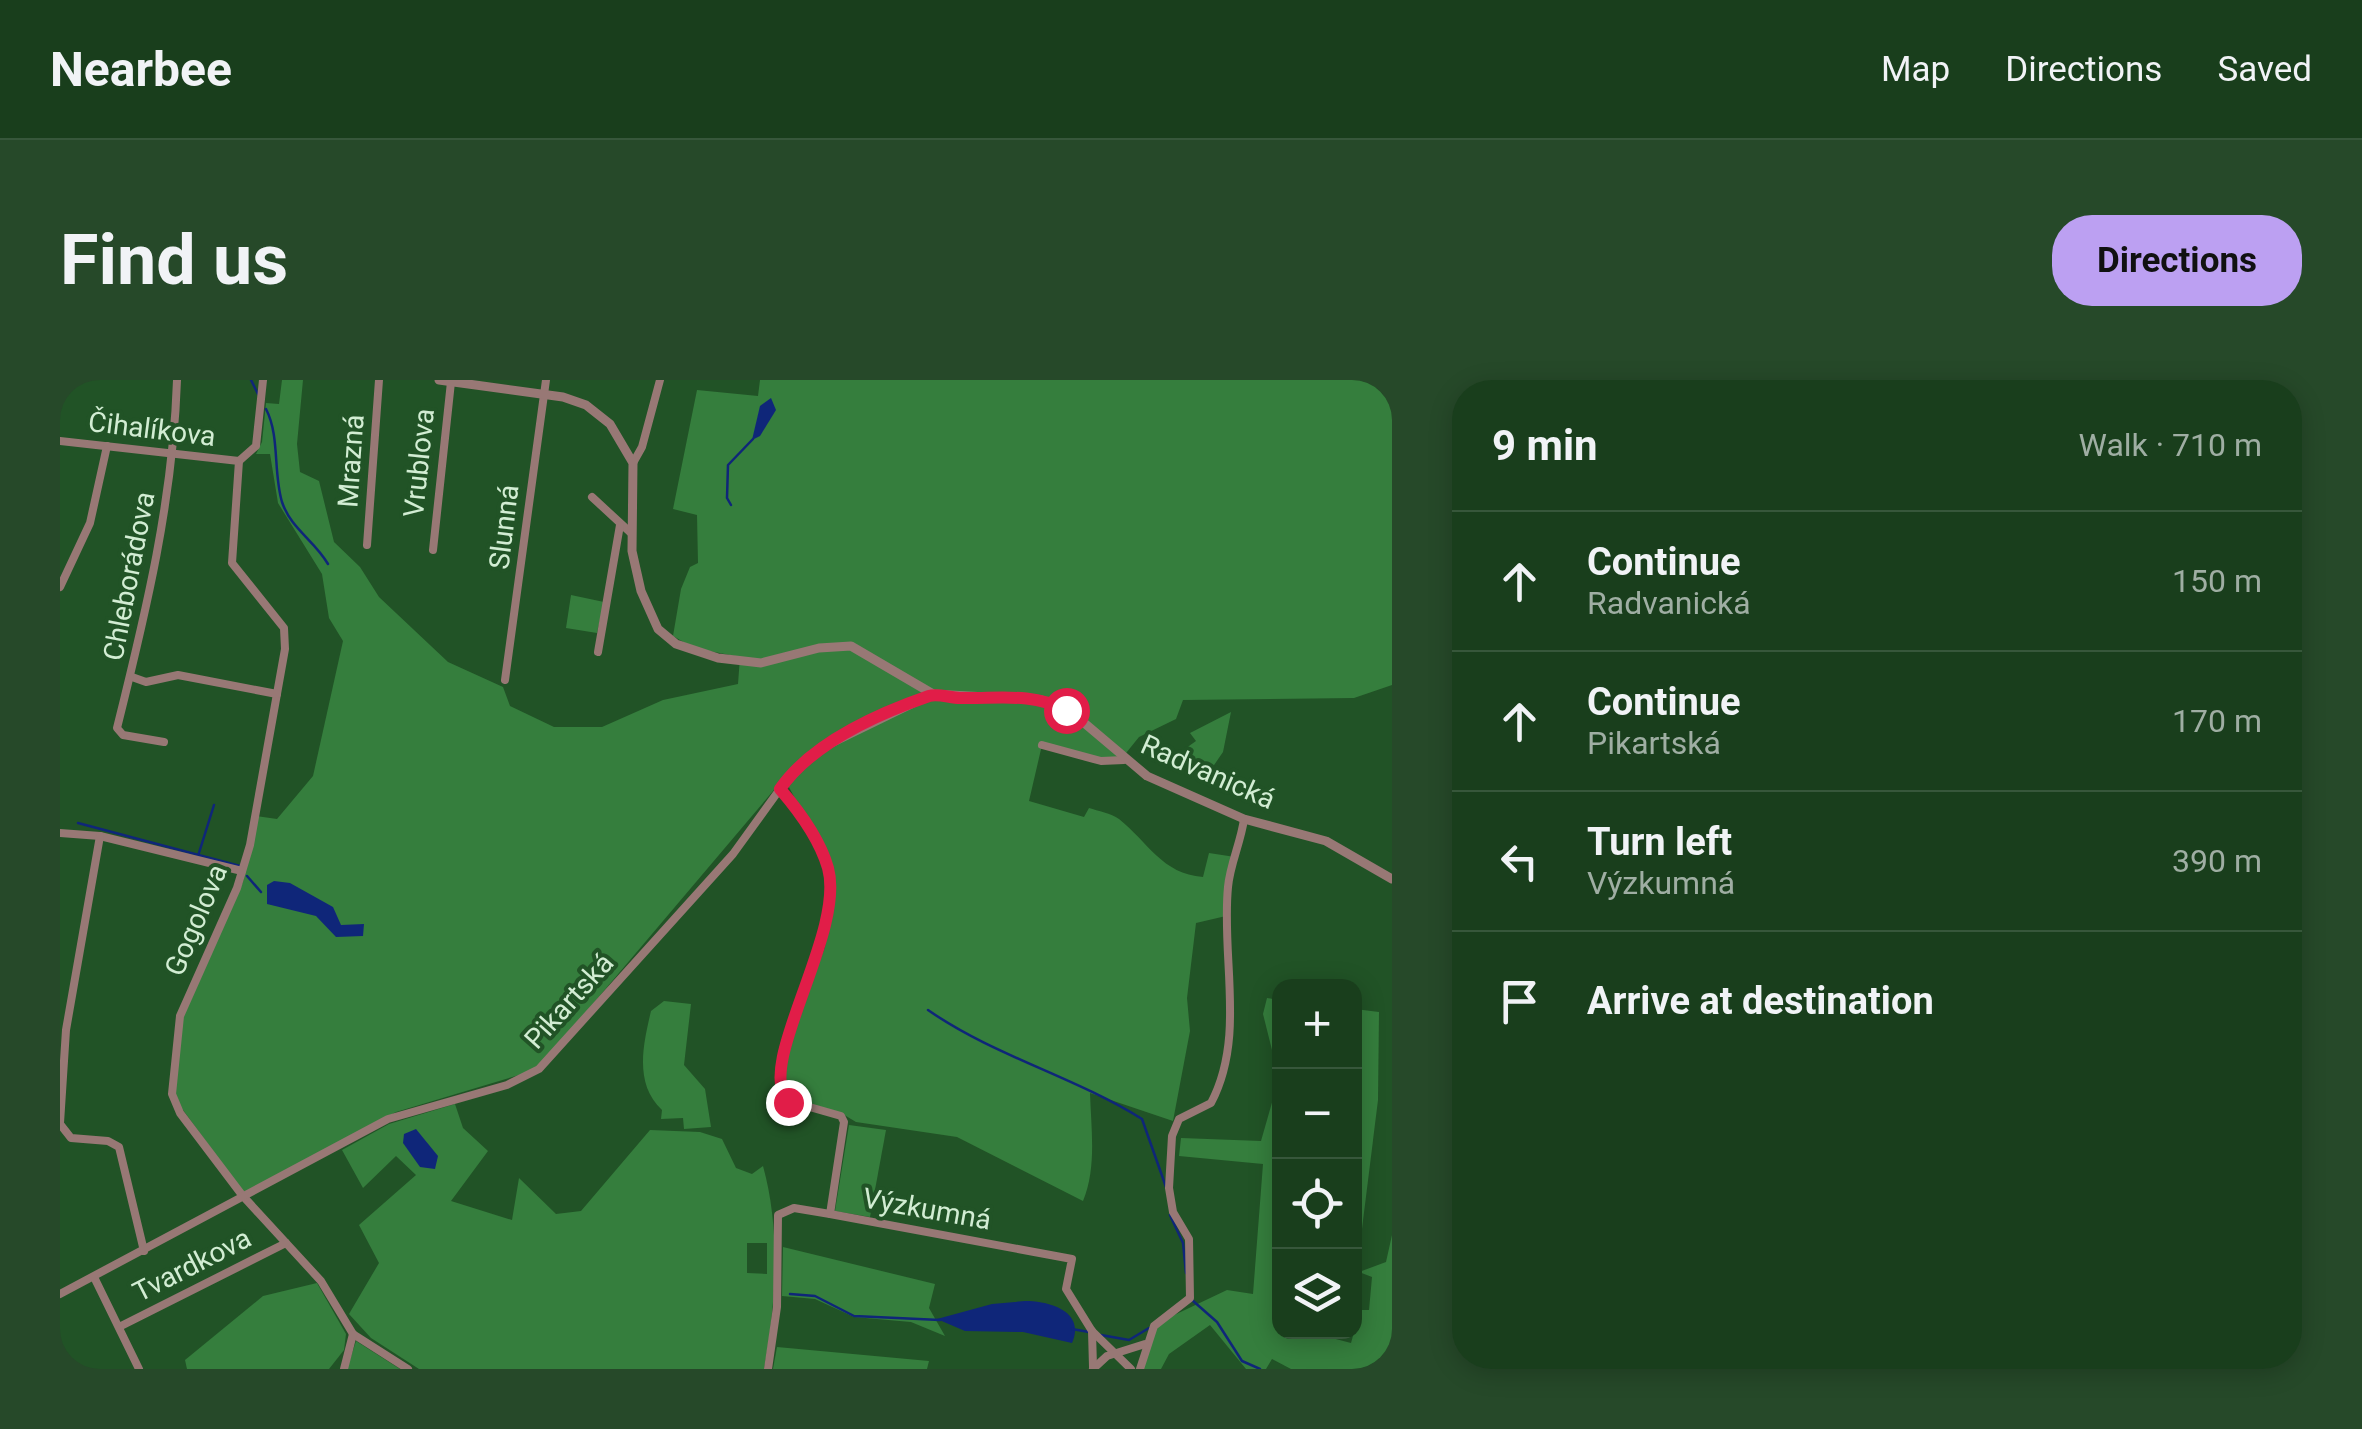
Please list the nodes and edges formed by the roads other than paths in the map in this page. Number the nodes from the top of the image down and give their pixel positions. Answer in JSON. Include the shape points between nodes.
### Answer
{"nodes":[{"id":1,"x":176,"y":380,"type":"edge"},
{"id":2,"x":263,"y":380,"type":"edge"},
{"id":3,"x":379,"y":380,"type":"edge"},
{"id":4,"x":438,"y":380,"type":"edge"},
{"id":5,"x":546,"y":380,"type":"edge"},
{"id":6,"x":660,"y":380,"type":"edge"},
{"id":7,"x":451,"y":382,"type":"edge"},
{"id":8,"x":544,"y":394,"type":"junction"},
{"id":9,"x":60,"y":442,"type":"edge"},
{"id":10,"x":107,"y":446,"type":"junction"},
{"id":11,"x":174,"y":454,"type":"junction"},
{"id":12,"x":239,"y":461,"type":"junction"},
{"id":13,"x":633,"y":463,"type":"junction"},
{"id":14,"x":592,"y":498,"type":"dead end"},
{"id":15,"x":620,"y":524,"type":"junction"},
{"id":16,"x":631,"y":533,"type":"junction"},
{"id":17,"x":367,"y":546,"type":"dead end"},
{"id":18,"x":433,"y":550,"type":"dead end"},
{"id":19,"x":60,"y":587,"type":"edge"},
{"id":20,"x":598,"y":652,"type":"dead end"},
{"id":21,"x":132,"y":678,"type":"junction"},
{"id":22,"x":505,"y":680,"type":"dead end"},
{"id":23,"x":276,"y":694,"type":"junction"},
{"id":24,"x":933,"y":694,"type":"junction"},
{"id":25,"x":164,"y":742,"type":"dead end"},
{"id":26,"x":1042,"y":745,"type":"dead end"},
{"id":27,"x":1124,"y":760,"type":"junction"},
{"id":28,"x":780,"y":789,"type":"junction"},
{"id":29,"x":1244,"y":819,"type":"junction"},
{"id":30,"x":60,"y":833,"type":"edge"},
{"id":31,"x":100,"y":836,"type":"junction"},
{"id":32,"x":242,"y":871,"type":"junction"},
{"id":33,"x":1392,"y":878,"type":"edge"},
{"id":34,"x":60,"y":1123,"type":"edge"},
{"id":35,"x":245,"y":1198,"type":"junction"},
{"id":36,"x":830,"y":1214,"type":"junction"},
{"id":37,"x":286,"y":1243,"type":"junction"},
{"id":38,"x":144,"y":1251,"type":"junction"},
{"id":39,"x":94,"y":1277,"type":"junction"},
{"id":40,"x":60,"y":1294,"type":"edge"},
{"id":41,"x":118,"y":1327,"type":"junction"},
{"id":42,"x":1092,"y":1331,"type":"junction"},
{"id":43,"x":353,"y":1334,"type":"junction"},
{"id":44,"x":1145,"y":1344,"type":"junction"},
{"id":45,"x":1116,"y":1353,"type":"junction"},
{"id":46,"x":60,"y":1360,"type":"edge"},
{"id":47,"x":1093,"y":1368,"type":"edge"},
{"id":48,"x":65,"y":1369,"type":"edge"},
{"id":49,"x":139,"y":1369,"type":"edge"},
{"id":50,"x":344,"y":1369,"type":"edge"},
{"id":51,"x":408,"y":1369,"type":"edge"},
{"id":52,"x":768,"y":1369,"type":"edge"},
{"id":53,"x":1131,"y":1369,"type":"edge"},
{"id":54,"x":1140,"y":1369,"type":"edge"}],
"edges":[{"from":1,"to":11,"type":"street","name":"Chleborádova"},
{"from":2,"to":12,"type":"street","via":[[258,441]]},
{"from":3,"to":17,"type":"street","name":"Mrazná"},
{"from":4,"to":7,"type":"street"},
{"from":5,"to":8,"type":"street","name":"Slunná"},
{"from":6,"to":13,"type":"street"},
{"from":7,"to":8,"type":"street"},
{"from":7,"to":18,"type":"street","name":"Vrublova"},
{"from":8,"to":13,"type":"street","via":[[595,411],[620,436]]},
{"from":8,"to":22,"type":"street","name":"Slunná"},
{"from":9,"to":10,"type":"street","name":"Čihalíkova"},
{"from":10,"to":11,"type":"street","name":"Čihalíkova"},
{"from":10,"to":19,"type":"street","via":[[90,523]]},
{"from":11,"to":12,"type":"street","name":"Čihalíkova"},
{"from":11,"to":21,"type":"street","name":"Chleborádova"},
{"from":12,"to":23,"type":"street","name":"Gogolova","via":[[232,563],[286,636]]},
{"from":13,"to":16,"type":"street","name":"Radvanická"},
{"from":14,"to":15,"type":"street"},
{"from":15,"to":16,"type":"street"},
{"from":15,"to":20,"type":"street"},
{"from":16,"to":24,"type":"street","name":"Radvanická","via":[[649,613],[676,644],[756,663],[851,646]]},
{"from":21,"to":23,"type":"street","via":[[178,675]]},
{"from":21,"to":25,"type":"street","name":"Chleborádova","via":[[118,732]]},
{"from":23,"to":32,"type":"street","name":"Gogolova"},
{"from":24,"to":27,"type":"street","name":"Radvanická","via":[[1042,700],[1076,716]]},
{"from":24,"to":28,"type":"street","name":"Pikartská","via":[[818,750]]},
{"from":26,"to":27,"type":"street"},
{"from":27,"to":29,"type":"street","name":"Radvanická"},
{"from":28,"to":35,"type":"street","name":"Pikartská","via":[[733,854],[546,1063],[507,1084],[400,1114]]},
{"from":28,"to":36,"type":"street","name":"Výzkumná","via":[[829,870],[823,945],[778,1064],[786,1100],[844,1122]]},
{"from":29,"to":33,"type":"street","name":"Radvanická","via":[[1326,841]]},
{"from":29,"to":44,"type":"street","via":[[1228,882],[1230,992],[1220,1083],[1210,1104],[1179,1118],[1172,1136],[1169,1188],[1189,1240],[1190,1298],[1154,1326]]},
{"from":30,"to":31,"type":"street"},
{"from":31,"to":32,"type":"street"},
{"from":31,"to":34,"type":"street","via":[[66,1030]]},
{"from":32,"to":35,"type":"street","name":"Gogolova","via":[[180,1016],[171,1090],[180,1113]]},
{"from":34,"to":38,"type":"street","via":[[71,1138],[119,1147]]},
{"from":35,"to":37,"type":"street","name":"Gogolova"},
{"from":35,"to":38,"type":"street","name":"Pikartská"},
{"from":36,"to":42,"type":"street","name":"Výzkumná","via":[[1072,1258],[1066,1289]]},
{"from":36,"to":52,"type":"street","via":[[794,1208],[778,1215]]},
{"from":37,"to":41,"type":"street","name":"Tvardkova"},
{"from":37,"to":43,"type":"street","name":"Gogolova","via":[[321,1281]]},
{"from":38,"to":39,"type":"street","name":"Pikartská"},
{"from":39,"to":40,"type":"street","name":"Pikartská"},
{"from":39,"to":41,"type":"street"},
{"from":41,"to":49,"type":"street"},
{"from":42,"to":45,"type":"street","name":"Výzkumná"},
{"from":42,"to":47,"type":"street"},
{"from":43,"to":50,"type":"street"},
{"from":43,"to":51,"type":"street"},
{"from":44,"to":45,"type":"street"},
{"from":44,"to":54,"type":"street"},
{"from":45,"to":47,"type":"street"},
{"from":45,"to":53,"type":"street","name":"Výzkumná"},
{"from":46,"to":48,"type":"street"}]}
